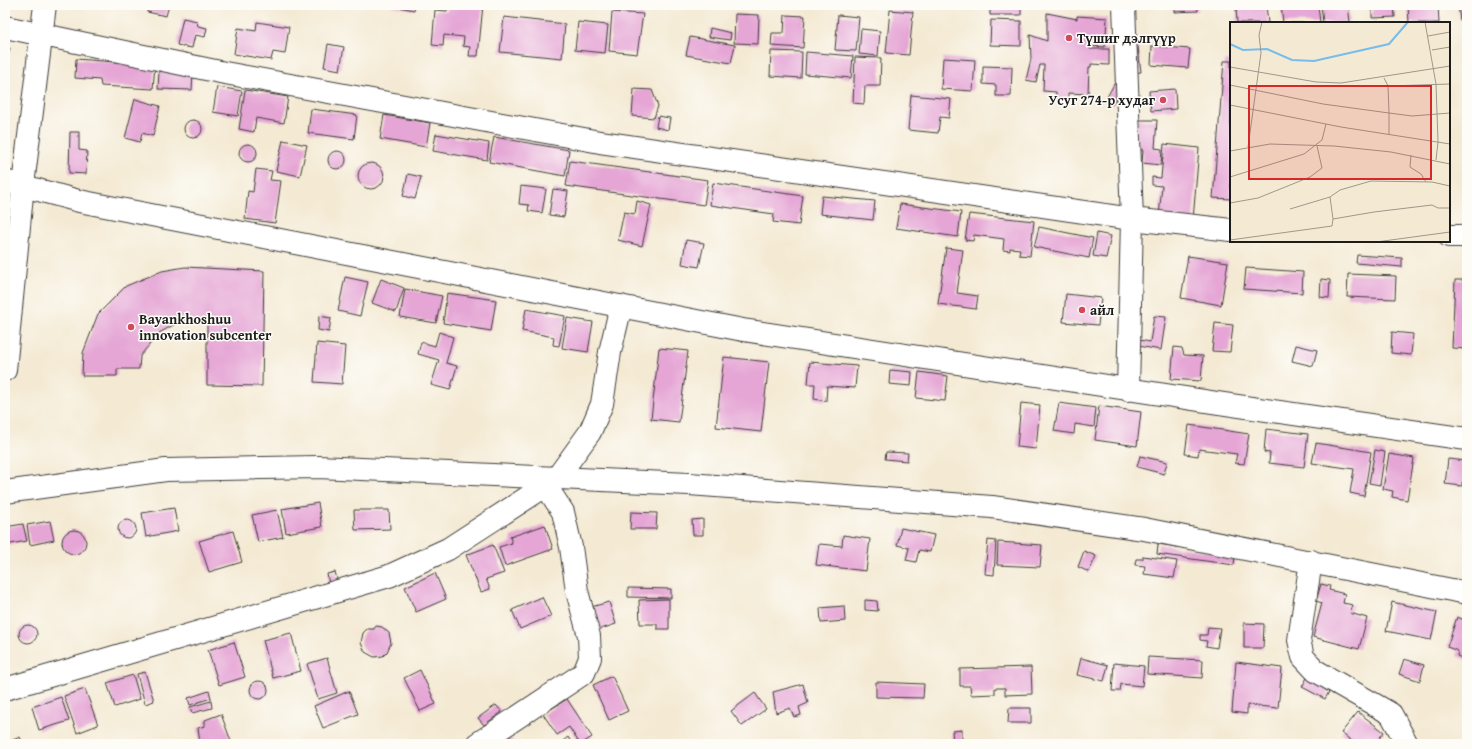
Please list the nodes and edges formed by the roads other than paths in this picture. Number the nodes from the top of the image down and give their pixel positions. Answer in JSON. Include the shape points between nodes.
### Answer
{"nodes":[{"id":1,"x":45,"y":5,"type":"edge"},
{"id":2,"x":1124,"y":5,"type":"edge"},
{"id":3,"x":5,"y":27,"type":"edge"},
{"id":4,"x":42,"y":35,"type":"junction"},
{"id":5,"x":14,"y":183,"type":"edge"},
{"id":6,"x":1132,"y":219,"type":"junction"},
{"id":7,"x":1230,"y":230,"type":"edge"},
{"id":8,"x":1450,"y":236,"type":"edge"},
{"id":9,"x":1467,"y":236,"type":"edge"},
{"id":10,"x":621,"y":306,"type":"junction"},
{"id":11,"x":5,"y":370,"type":"edge"},
{"id":12,"x":1128,"y":390,"type":"junction"},
{"id":13,"x":1467,"y":439,"type":"edge"},
{"id":14,"x":551,"y":482,"type":"junction"},
{"id":15,"x":5,"y":492,"type":"edge"},
{"id":16,"x":1311,"y":561,"type":"junction"},
{"id":17,"x":1467,"y":593,"type":"edge"},
{"id":18,"x":5,"y":689,"type":"edge"},
{"id":19,"x":477,"y":744,"type":"edge"},
{"id":20,"x":1407,"y":744,"type":"edge"}],
"edges":[{"from":1,"to":4,"type":"street"},
{"from":2,"to":6,"type":"street"},
{"from":3,"to":4,"type":"street"},
{"from":4,"to":5,"type":"street"},
{"from":4,"to":6,"type":"street","via":[[225,73],[600,142]]},
{"from":5,"to":10,"type":"street","via":[[79,201]]},
{"from":5,"to":11,"type":"street"},
{"from":6,"to":7,"type":"street"},
{"from":6,"to":12,"type":"street"},
{"from":8,"to":9,"type":"street"},
{"from":10,"to":12,"type":"street","via":[[743,330]]},
{"from":10,"to":14,"type":"street","via":[[610,352],[602,404],[590,432]]},
{"from":12,"to":13,"type":"street"},
{"from":14,"to":15,"type":"street","via":[[318,467],[166,470]]},
{"from":14,"to":16,"type":"street","via":[[696,485],[992,507],[1144,529]]},
{"from":14,"to":18,"type":"street","via":[[448,549],[390,576]]},
{"from":14,"to":19,"type":"street","via":[[563,512],[571,547],[577,592],[589,636],[590,658],[584,673]]},
{"from":16,"to":17,"type":"street"},
{"from":16,"to":20,"type":"street","via":[[1299,640],[1303,658],[1316,671],[1390,714]]}]}
